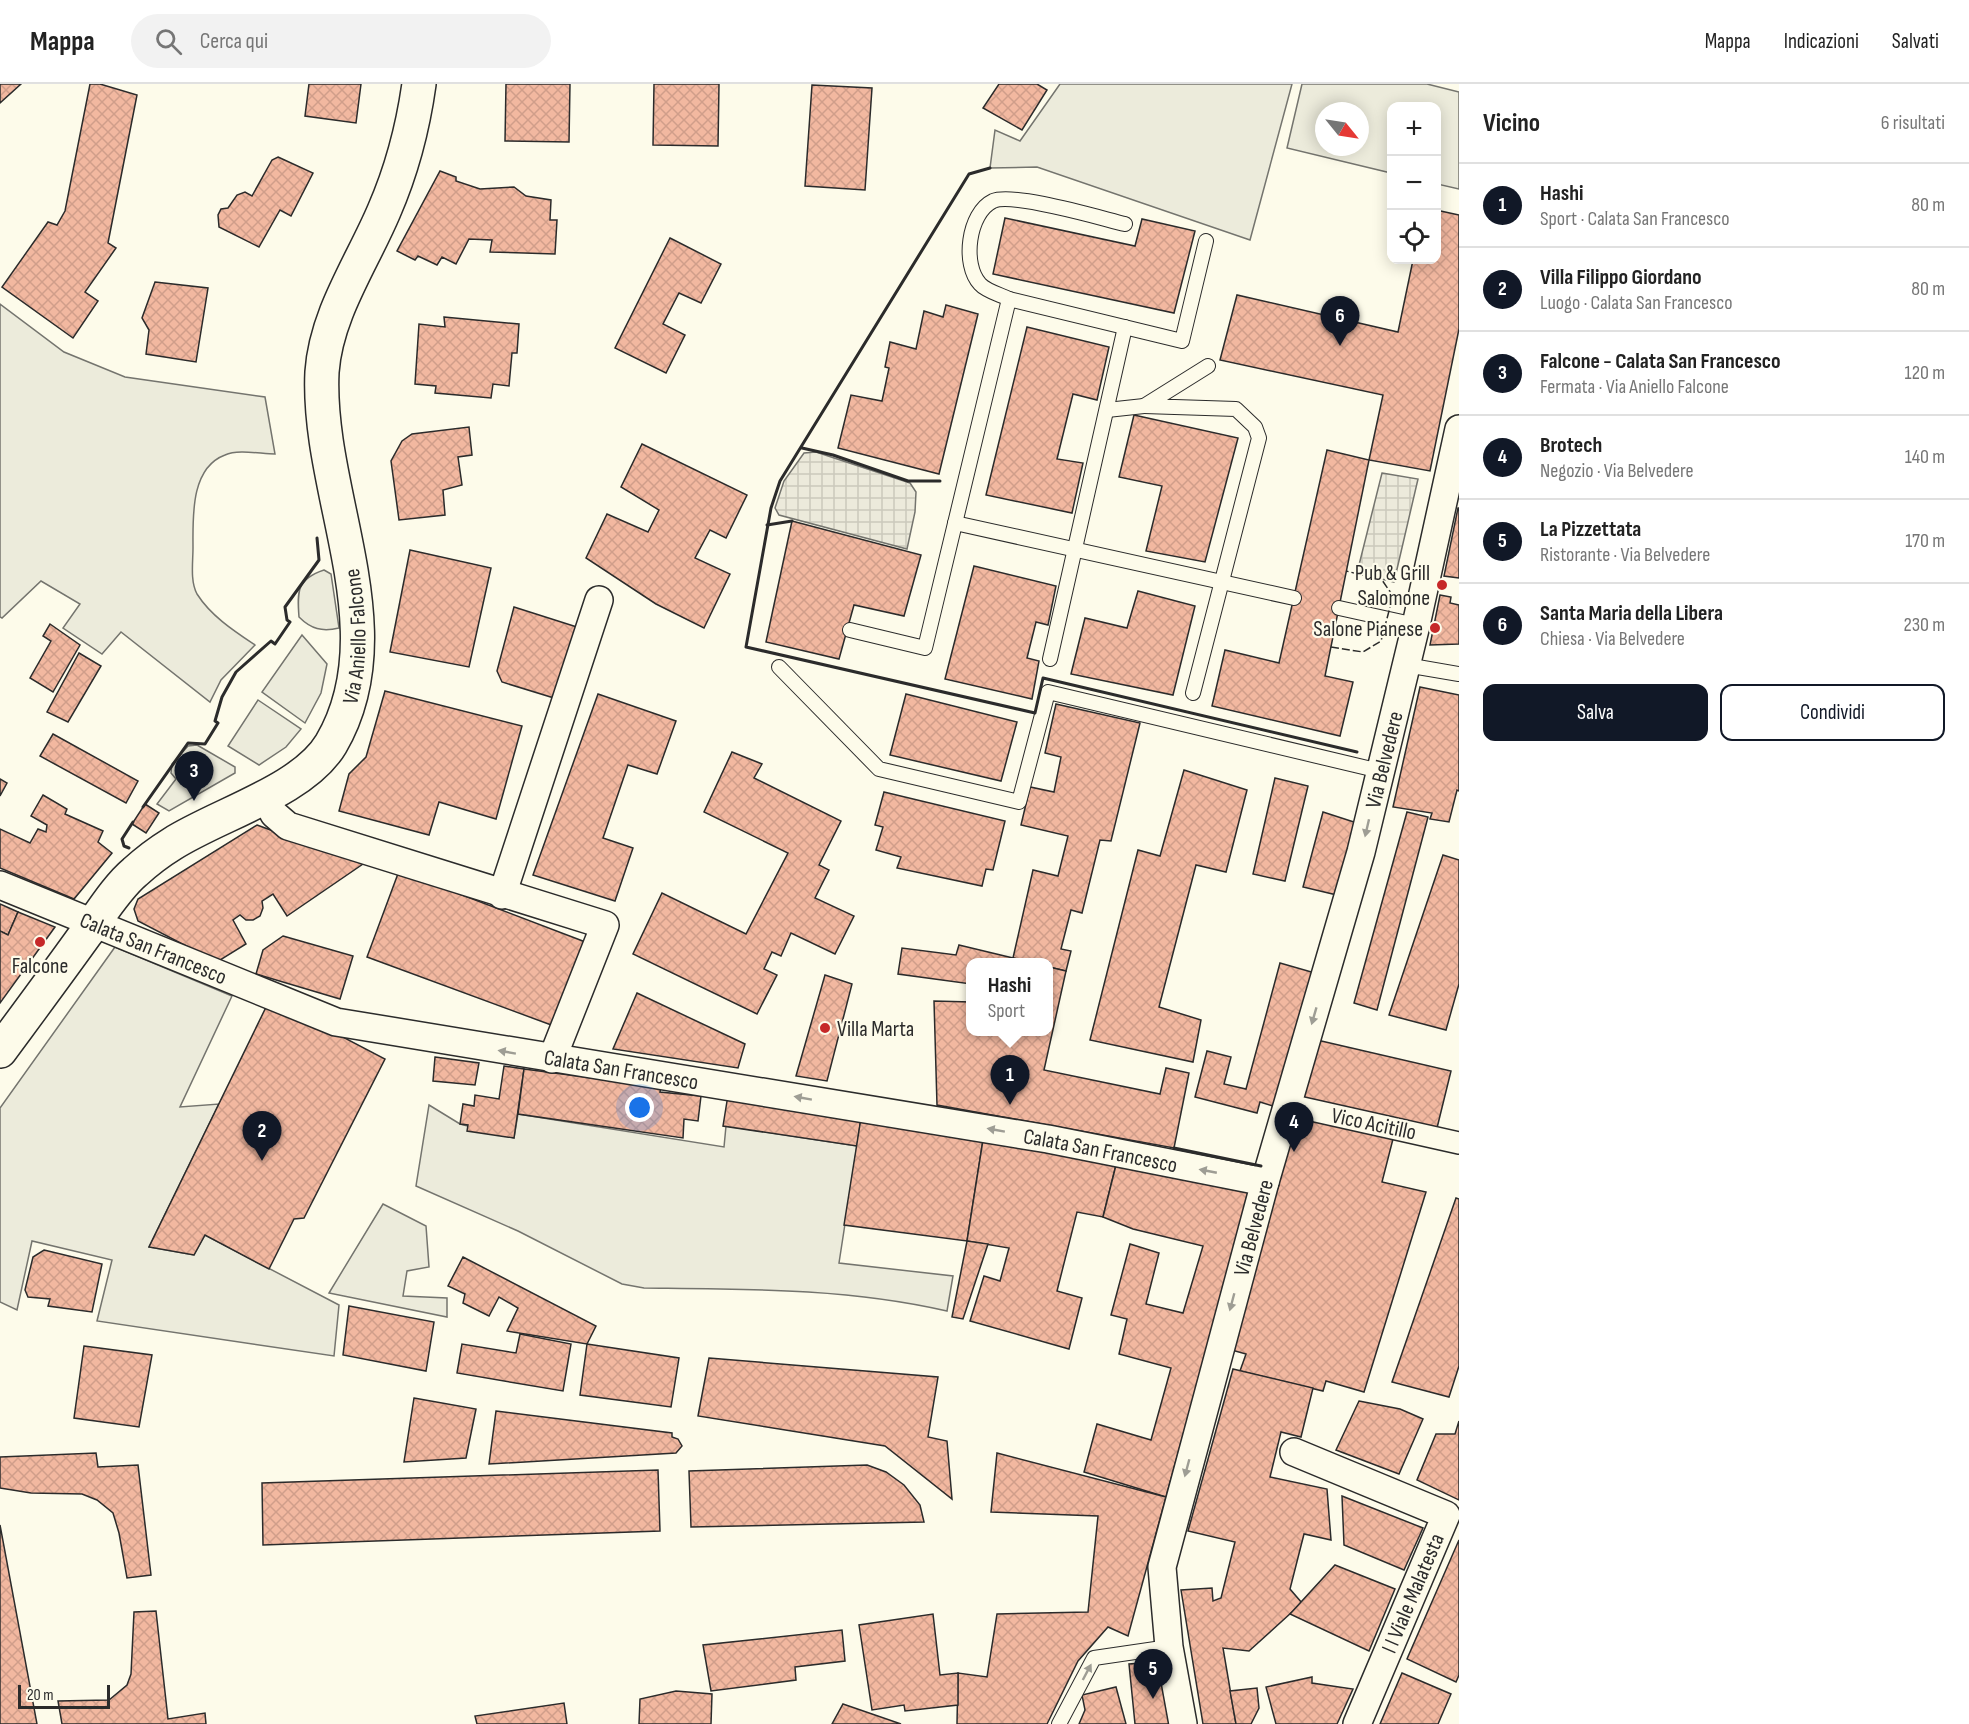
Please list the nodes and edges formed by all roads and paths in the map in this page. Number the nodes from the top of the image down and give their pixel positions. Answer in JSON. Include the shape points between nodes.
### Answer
{"nodes":[{"id":1,"x":419,"y":84,"type":"edge"},
{"id":2,"x":1125,"y":224,"type":"dead end"},
{"id":3,"x":1206,"y":241,"type":"dead end"},
{"id":4,"x":1009,"y":298,"type":"junction"},
{"id":5,"x":1125,"y":327,"type":"junction"},
{"id":6,"x":1208,"y":366,"type":"dead end"},
{"id":7,"x":1144,"y":406,"type":"junction"},
{"id":8,"x":1107,"y":410,"type":"junction"},
{"id":9,"x":1459,"y":429,"type":"edge"},
{"id":10,"x":1455,"y":473,"type":"edge"},
{"id":11,"x":955,"y":523,"type":"junction"},
{"id":12,"x":1076,"y":548,"type":"junction"},
{"id":13,"x":1222,"y":581,"type":"junction"},
{"id":14,"x":1294,"y":598,"type":"dead end"},
{"id":15,"x":599,"y":600,"type":"dead end"},
{"id":16,"x":1339,"y":608,"type":"dead end"},
{"id":17,"x":1416,"y":625,"type":"junction"},
{"id":18,"x":850,"y":630,"type":"dead end"},
{"id":19,"x":1050,"y":659,"type":"dead end"},
{"id":20,"x":1406,"y":665,"type":"junction"},
{"id":21,"x":779,"y":667,"type":"dead end"},
{"id":22,"x":1459,"y":674,"type":"edge"},
{"id":23,"x":1193,"y":693,"type":"dead end"},
{"id":24,"x":1380,"y":771,"type":"junction"},
{"id":25,"x":266,"y":796,"type":"junction"},
{"id":26,"x":0,"y":885,"type":"edge"},
{"id":27,"x":502,"y":895,"type":"junction"},
{"id":28,"x":94,"y":923,"type":"junction"},
{"id":29,"x":0,"y":1051,"type":"edge"},
{"id":30,"x":552,"y":1059,"type":"junction"},
{"id":31,"x":1289,"y":1104,"type":"junction"},
{"id":32,"x":1459,"y":1143,"type":"edge"},
{"id":33,"x":1265,"y":1182,"type":"junction"},
{"id":34,"x":1294,"y":1452,"type":"dead end"},
{"id":35,"x":1169,"y":1647,"type":"junction"},
{"id":36,"x":1059,"y":1724,"type":"edge"},
{"id":37,"x":1183,"y":1724,"type":"edge"},
{"id":38,"x":1357,"y":1724,"type":"edge"}],
"edges":[{"from":1,"to":25,"type":"street","name":"Via Aniello Falcone","via":[[403,155],[385,210],[328,334],[322,372],[325,428],[360,634],[350,707],[330,747],[307,771]]},
{"from":2,"to":4,"type":"lane","via":[[1013,199],[993,201],[977,218],[970,265],[980,285]]},
{"from":3,"to":5,"type":"lane","via":[[1182,341]]},
{"from":4,"to":5,"type":"lane"},
{"from":4,"to":11,"type":"lane"},
{"from":5,"to":8,"type":"lane"},
{"from":6,"to":7,"type":"lane"},
{"from":7,"to":8,"type":"lane"},
{"from":7,"to":13,"type":"lane","via":[[1236,409],[1255,426],[1259,438]]},
{"from":8,"to":12,"type":"lane"},
{"from":9,"to":10,"type":"street"},
{"from":10,"to":17,"type":"street","name":"Via Belvedere"},
{"from":11,"to":12,"type":"lane"},
{"from":11,"to":18,"type":"lane","via":[[925,648]]},
{"from":12,"to":13,"type":"lane"},
{"from":12,"to":19,"type":"lane"},
{"from":13,"to":14,"type":"lane"},
{"from":13,"to":23,"type":"lane"},
{"from":15,"to":27,"type":"street"},
{"from":16,"to":17,"type":"lane"},
{"from":17,"to":20,"type":"street","name":"Via Belvedere"},
{"from":20,"to":22,"type":"lane"},
{"from":20,"to":24,"type":"street","name":"Via Belvedere"},
{"from":21,"to":24,"type":"lane","via":[[879,769],[1019,802],[1048,692]]},
{"from":24,"to":31,"type":"street","name":"Via Belvedere","one_way":true,"via":[[1361,852]]},
{"from":25,"to":27,"type":"street","via":[[274,814],[288,826]]},
{"from":25,"to":28,"type":"street","name":"Via Aniello Falcone","via":[[172,844],[132,874]]},
{"from":26,"to":28,"type":"street","name":"Calata San Francesco"},
{"from":27,"to":30,"type":"street","via":[[605,926]]},
{"from":28,"to":29,"type":"street","name":"Via Aniello Falcone"},
{"from":30,"to":28,"type":"street","name":"Calata San Francesco","one_way":true,"via":[[336,1022]]},
{"from":33,"to":30,"type":"street","name":"Calata San Francesco","one_way":true,"via":[[1036,1137]]},
{"from":31,"to":32,"type":"street","name":"Vico Acitillo"},
{"from":31,"to":33,"type":"street","name":"Via Belvedere"},
{"from":33,"to":35,"type":"street","name":"Via Belvedere","one_way":true,"via":[[1162,1567]]},
{"from":34,"to":38,"type":"street","name":"I I Viale Malatesta","via":[[1446,1515]]},
{"from":36,"to":35,"type":"lane","one_way":true,"via":[[1094,1658]]},
{"from":35,"to":37,"type":"street","name":"Via Belvedere"}]}
